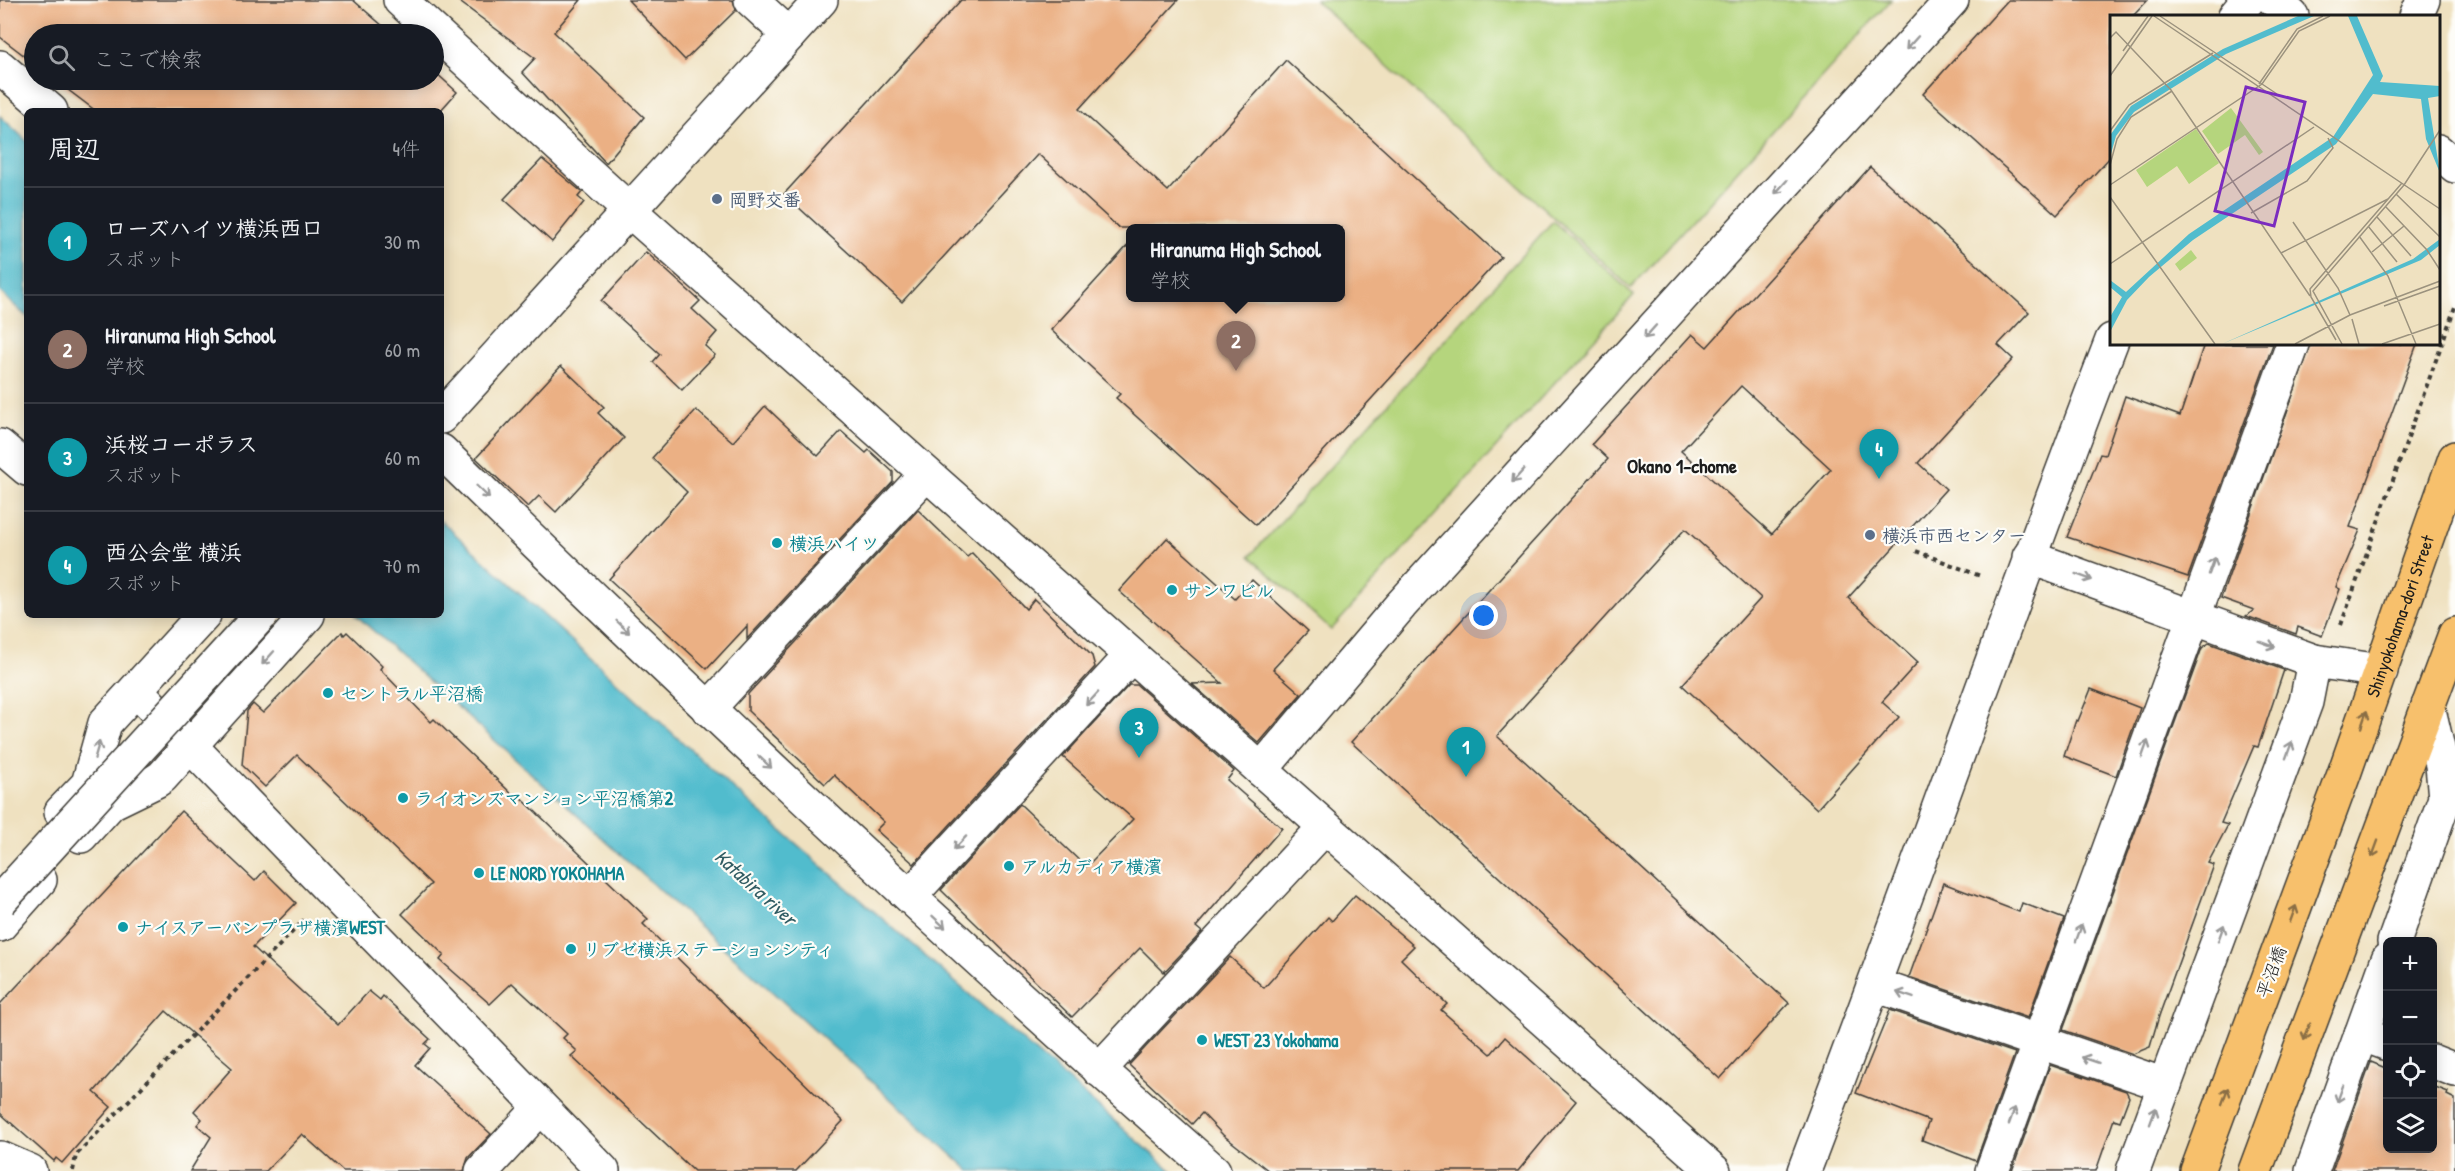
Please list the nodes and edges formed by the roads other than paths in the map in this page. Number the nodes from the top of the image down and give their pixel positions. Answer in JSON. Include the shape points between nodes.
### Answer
{"nodes":[{"id":1,"x":400,"y":0,"type":"edge"},
{"id":2,"x":751,"y":0,"type":"edge"},
{"id":3,"x":821,"y":0,"type":"edge"},
{"id":4,"x":1952,"y":0,"type":"edge"},
{"id":5,"x":2248,"y":0,"type":"edge"},
{"id":6,"x":2274,"y":0,"type":"edge"},
{"id":7,"x":2422,"y":0,"type":"edge"},
{"id":8,"x":2236,"y":15,"type":"edge"},
{"id":9,"x":2291,"y":15,"type":"edge"},
{"id":10,"x":2416,"y":15,"type":"edge"},
{"id":11,"x":426,"y":24,"type":"edge"},
{"id":12,"x":789,"y":35,"type":"junction"},
{"id":13,"x":444,"y":40,"type":"edge"},
{"id":14,"x":0,"y":67,"type":"edge"},
{"id":15,"x":24,"y":88,"type":"edge"},
{"id":16,"x":27,"y":90,"type":"edge"},
{"id":17,"x":48,"y":108,"type":"edge"},
{"id":18,"x":2440,"y":152,"type":"edge"},
{"id":19,"x":2455,"y":166,"type":"edge"},
{"id":20,"x":630,"y":211,"type":"junction"},
{"id":21,"x":2110,"y":345,"type":"edge"},
{"id":22,"x":2293,"y":345,"type":"edge"},
{"id":23,"x":444,"y":414,"type":"edge"},
{"id":24,"x":0,"y":446,"type":"edge"},
{"id":25,"x":444,"y":454,"type":"edge"},
{"id":26,"x":2455,"y":458,"type":"edge"},
{"id":27,"x":24,"y":466,"type":"edge"},
{"id":28,"x":926,"y":474,"type":"junction"},
{"id":29,"x":2029,"y":557,"type":"junction"},
{"id":30,"x":2193,"y":617,"type":"junction"},
{"id":31,"x":199,"y":618,"type":"edge"},
{"id":32,"x":258,"y":618,"type":"edge"},
{"id":33,"x":305,"y":618,"type":"edge"},
{"id":34,"x":2455,"y":634,"type":"edge"},
{"id":35,"x":1131,"y":656,"type":"junction"},
{"id":36,"x":2314,"y":662,"type":"junction"},
{"id":37,"x":2381,"y":671,"type":"junction"},
{"id":38,"x":136,"y":690,"type":"junction"},
{"id":39,"x":2428,"y":706,"type":"junction"},
{"id":40,"x":708,"y":709,"type":"junction"},
{"id":41,"x":190,"y":745,"type":"junction"},
{"id":42,"x":1261,"y":770,"type":"junction"},
{"id":43,"x":2344,"y":774,"type":"joint"},
{"id":44,"x":1325,"y":827,"type":"junction"},
{"id":45,"x":0,"y":877,"type":"edge"},
{"id":46,"x":910,"y":896,"type":"junction"},
{"id":47,"x":0,"y":901,"type":"edge"},
{"id":48,"x":0,"y":925,"type":"edge"},
{"id":49,"x":2396,"y":937,"type":"edge"},
{"id":50,"x":1875,"y":985,"type":"junction"},
{"id":51,"x":2383,"y":988,"type":"edge"},
{"id":52,"x":2374,"y":1039,"type":"edge"},
{"id":53,"x":2039,"y":1042,"type":"junction"},
{"id":54,"x":2437,"y":1063,"type":"edge"},
{"id":55,"x":1099,"y":1070,"type":"junction"},
{"id":56,"x":2455,"y":1070,"type":"edge"},
{"id":57,"x":2165,"y":1085,"type":"junction"},
{"id":58,"x":540,"y":1108,"type":"junction"},
{"id":59,"x":0,"y":1158,"type":"edge"},
{"id":60,"x":30,"y":1171,"type":"edge"},
{"id":61,"x":482,"y":1171,"type":"edge"},
{"id":62,"x":603,"y":1171,"type":"edge"},
{"id":63,"x":1214,"y":1171,"type":"edge"},
{"id":64,"x":1714,"y":1171,"type":"edge"},
{"id":65,"x":1804,"y":1171,"type":"edge"},
{"id":66,"x":1992,"y":1171,"type":"edge"},
{"id":67,"x":2133,"y":1171,"type":"edge"},
{"id":68,"x":2197,"y":1171,"type":"edge"},
{"id":69,"x":2255,"y":1171,"type":"edge"},
{"id":70,"x":2312,"y":1171,"type":"edge"}],
"edges":[{"from":1,"to":11,"type":"street"},
{"from":2,"to":12,"type":"street"},
{"from":3,"to":12,"type":"street"},
{"from":4,"to":42,"type":"street","one_way":true,"via":[[1401,605]]},
{"from":5,"to":8,"type":"street"},
{"from":6,"to":9,"type":"street"},
{"from":7,"to":10,"type":"street"},
{"from":12,"to":20,"type":"street"},
{"from":13,"to":20,"type":"street"},
{"from":14,"to":15,"type":"street"},
{"from":16,"to":17,"type":"street"},
{"from":18,"to":19,"type":"street"},
{"from":20,"to":23,"type":"street"},
{"from":20,"to":28,"type":"street"},
{"from":21,"to":29,"type":"street"},
{"from":30,"to":22,"type":"street","one_way":true},
{"from":24,"to":27,"type":"street"},
{"from":25,"to":40,"type":"street","one_way":true},
{"from":26,"to":37,"type":"main road","name":"Shinyokohama-dori Street"},
{"from":28,"to":35,"type":"street"},
{"from":28,"to":40,"type":"street"},
{"from":29,"to":30,"type":"street","one_way":true},
{"from":29,"to":50,"type":"street"},
{"from":30,"to":36,"type":"street","one_way":true},
{"from":53,"to":30,"type":"street","one_way":true},
{"from":31,"to":38,"type":"street"},
{"from":32,"to":47,"type":"street","bridge":true},
{"from":33,"to":41,"type":"street","one_way":true},
{"from":34,"to":39,"type":"main road"},
{"from":35,"to":42,"type":"street"},
{"from":35,"to":46,"type":"street","one_way":true},
{"from":36,"to":37,"type":"street"},
{"from":57,"to":36,"type":"street","one_way":true,"via":[[2306,702]]},
{"from":43,"to":37,"type":"main road","name":"Shinyokohama-dori Street","one_way":true},
{"from":38,"to":41,"type":"street"},
{"from":45,"to":38,"type":"street","one_way":true,"via":[[88,784],[105,723]]},
{"from":39,"to":49,"type":"street","via":[[2442,765],[2445,798]]},
{"from":39,"to":69,"type":"main road","one_way":true},
{"from":40,"to":46,"type":"street","one_way":true},
{"from":41,"to":48,"type":"street","via":[[156,781],[111,803]]},
{"from":41,"to":58,"type":"street"},
{"from":42,"to":44,"type":"street"},
{"from":68,"to":43,"type":"main road","name":"平沼橋","one_way":true},
{"from":44,"to":55,"type":"street"},
{"from":44,"to":64,"type":"street"},
{"from":46,"to":55,"type":"street","one_way":true},
{"from":53,"to":50,"type":"street","one_way":true},
{"from":50,"to":65,"type":"street"},
{"from":51,"to":52,"type":"street"},
{"from":52,"to":70,"type":"street","one_way":true},
{"from":57,"to":53,"type":"street","one_way":true},
{"from":66,"to":53,"type":"street","one_way":true},
{"from":54,"to":56,"type":"street"},
{"from":55,"to":63,"type":"street"},
{"from":67,"to":57,"type":"street","one_way":true},
{"from":58,"to":61,"type":"street"},
{"from":58,"to":62,"type":"street"},
{"from":59,"to":60,"type":"street"}]}
